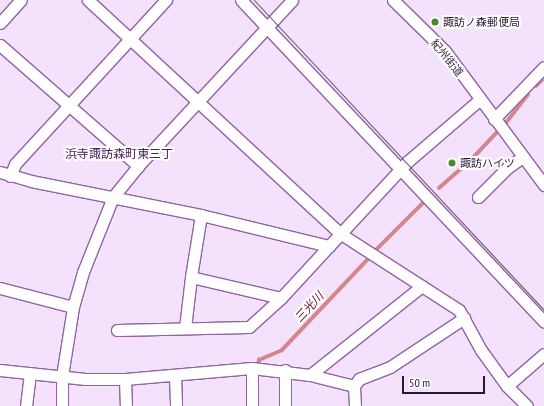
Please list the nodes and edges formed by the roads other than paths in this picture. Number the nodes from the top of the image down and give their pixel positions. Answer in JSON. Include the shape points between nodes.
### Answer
{"nodes":[{"id":1,"x":21,"y":0,"type":"edge"},
{"id":2,"x":88,"y":0,"type":"edge"},
{"id":3,"x":166,"y":0,"type":"edge"},
{"id":4,"x":241,"y":0,"type":"edge"},
{"id":5,"x":292,"y":0,"type":"edge"},
{"id":6,"x":393,"y":0,"type":"edge"},
{"id":7,"x":0,"y":23,"type":"edge"},
{"id":8,"x":266,"y":26,"type":"junction"},
{"id":9,"x":130,"y":39,"type":"junction"},
{"id":10,"x":0,"y":45,"type":"edge"},
{"id":11,"x":544,"y":67,"type":"edge"},
{"id":12,"x":479,"y":100,"type":"junction"},
{"id":13,"x":198,"y":104,"type":"junction"},
{"id":14,"x":68,"y":105,"type":"junction"},
{"id":15,"x":495,"y":120,"type":"junction"},
{"id":16,"x":523,"y":157,"type":"junction"},
{"id":17,"x":138,"y":166,"type":"junction"},
{"id":18,"x":400,"y":170,"type":"junction"},
{"id":19,"x":5,"y":174,"type":"edge"},
{"id":20,"x":544,"y":185,"type":"edge"},
{"id":21,"x":478,"y":196,"type":"dead end"},
{"id":22,"x":113,"y":197,"type":"junction"},
{"id":23,"x":201,"y":215,"type":"junction"},
{"id":24,"x":341,"y":234,"type":"junction"},
{"id":25,"x":329,"y":246,"type":"junction"},
{"id":26,"x":191,"y":277,"type":"junction"},
{"id":27,"x":422,"y":286,"type":"junction"},
{"id":28,"x":0,"y":288,"type":"edge"},
{"id":29,"x":281,"y":298,"type":"junction"},
{"id":30,"x":73,"y":307,"type":"junction"},
{"id":31,"x":464,"y":318,"type":"junction"},
{"id":32,"x":544,"y":322,"type":"edge"},
{"id":33,"x":185,"y":328,"type":"junction"},
{"id":34,"x":117,"y":330,"type":"dead end"},
{"id":35,"x":544,"y":354,"type":"edge"},
{"id":36,"x":257,"y":368,"type":"junction"},
{"id":37,"x":0,"y":370,"type":"edge"},
{"id":38,"x":285,"y":370,"type":"junction"},
{"id":39,"x":30,"y":373,"type":"junction"},
{"id":40,"x":175,"y":375,"type":"junction"},
{"id":41,"x":310,"y":375,"type":"junction"},
{"id":42,"x":62,"y":376,"type":"junction"},
{"id":43,"x":125,"y":379,"type":"junction"},
{"id":44,"x":354,"y":386,"type":"junction"},
{"id":45,"x":507,"y":386,"type":"junction"},
{"id":46,"x":26,"y":406,"type":"edge"},
{"id":47,"x":62,"y":406,"type":"edge"},
{"id":48,"x":126,"y":406,"type":"edge"},
{"id":49,"x":176,"y":406,"type":"edge"},
{"id":50,"x":252,"y":406,"type":"edge"},
{"id":51,"x":285,"y":406,"type":"edge"},
{"id":52,"x":355,"y":406,"type":"edge"},
{"id":53,"x":527,"y":406,"type":"edge"}],
"edges":[{"from":1,"to":7,"type":"street"},
{"from":2,"to":9,"type":"street"},
{"from":3,"to":9,"type":"street"},
{"from":4,"to":8,"type":"street"},
{"from":5,"to":8,"type":"street"},
{"from":6,"to":12,"type":"street","name":"紀州街道","via":[[444,51]]},
{"from":8,"to":13,"type":"street"},
{"from":8,"to":18,"type":"street"},
{"from":9,"to":13,"type":"street"},
{"from":9,"to":14,"type":"street"},
{"from":10,"to":14,"type":"street"},
{"from":11,"to":15,"type":"street"},
{"from":12,"to":15,"type":"street","name":"紀州街道"},
{"from":12,"to":18,"type":"street"},
{"from":13,"to":17,"type":"street"},
{"from":13,"to":24,"type":"street"},
{"from":14,"to":17,"type":"street"},
{"from":14,"to":19,"type":"street"},
{"from":15,"to":16,"type":"street","name":"紀州街道"},
{"from":16,"to":20,"type":"street"},
{"from":16,"to":21,"type":"street","via":[[507,168]]},
{"from":17,"to":22,"type":"street"},
{"from":18,"to":24,"type":"street"},
{"from":18,"to":32,"type":"street"},
{"from":19,"to":22,"type":"street"},
{"from":22,"to":23,"type":"street"},
{"from":22,"to":30,"type":"street","via":[[83,272]]},
{"from":23,"to":25,"type":"street"},
{"from":23,"to":26,"type":"street"},
{"from":24,"to":25,"type":"street"},
{"from":24,"to":27,"type":"street"},
{"from":25,"to":29,"type":"street"},
{"from":26,"to":29,"type":"street"},
{"from":26,"to":33,"type":"street"},
{"from":27,"to":31,"type":"street","via":[[459,310]]},
{"from":27,"to":41,"type":"street"},
{"from":28,"to":30,"type":"street"},
{"from":29,"to":33,"type":"street","via":[[249,328]]},
{"from":30,"to":42,"type":"street"},
{"from":31,"to":44,"type":"street","via":[[390,367],[359,379]]},
{"from":31,"to":45,"type":"street"},
{"from":33,"to":34,"type":"street"},
{"from":35,"to":45,"type":"street"},
{"from":36,"to":38,"type":"street"},
{"from":36,"to":40,"type":"street"},
{"from":36,"to":50,"type":"street"},
{"from":37,"to":39,"type":"street"},
{"from":38,"to":41,"type":"street"},
{"from":38,"to":51,"type":"street"},
{"from":39,"to":42,"type":"street"},
{"from":39,"to":46,"type":"street"},
{"from":40,"to":43,"type":"street"},
{"from":40,"to":49,"type":"street"},
{"from":41,"to":44,"type":"street"},
{"from":42,"to":43,"type":"street"},
{"from":42,"to":47,"type":"street"},
{"from":43,"to":48,"type":"street"},
{"from":44,"to":52,"type":"street"},
{"from":45,"to":53,"type":"street"}]}
